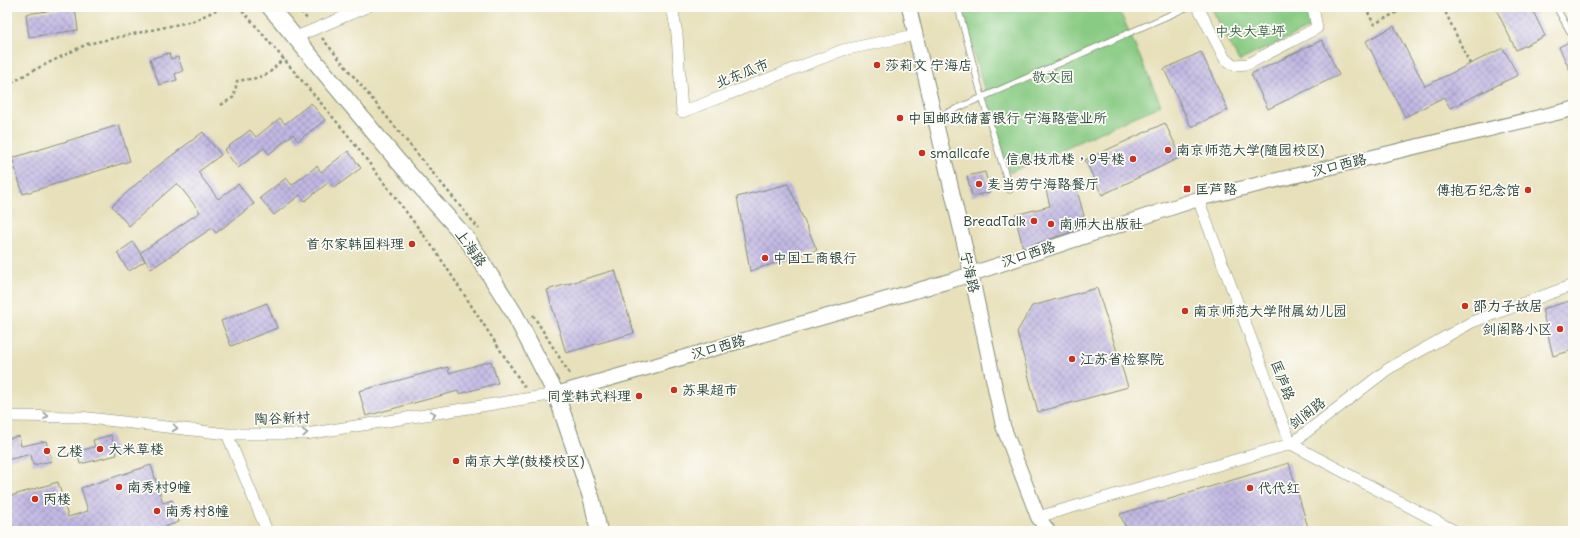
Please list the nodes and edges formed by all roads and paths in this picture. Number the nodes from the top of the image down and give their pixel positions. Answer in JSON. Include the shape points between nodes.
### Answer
{"nodes":[{"id":1,"x":223,"y":7,"type":"edge"},
{"id":2,"x":238,"y":7,"type":"edge"},
{"id":3,"x":270,"y":7,"type":"edge"},
{"id":4,"x":366,"y":7,"type":"edge"},
{"id":5,"x":672,"y":7,"type":"edge"},
{"id":6,"x":909,"y":7,"type":"edge"},
{"id":7,"x":958,"y":7,"type":"edge"},
{"id":8,"x":1188,"y":7,"type":"edge"},
{"id":9,"x":1198,"y":7,"type":"edge"},
{"id":10,"x":1313,"y":7,"type":"edge"},
{"id":11,"x":1364,"y":7,"type":"edge"},
{"id":12,"x":1407,"y":7,"type":"edge"},
{"id":13,"x":1443,"y":7,"type":"edge"},
{"id":14,"x":1556,"y":7,"type":"edge"},
{"id":15,"x":915,"y":35,"type":"junction"},
{"id":16,"x":296,"y":36,"type":"junction"},
{"id":17,"x":1573,"y":37,"type":"edge"},
{"id":18,"x":284,"y":58,"type":"junction"},
{"id":19,"x":1470,"y":64,"type":"dead end"},
{"id":20,"x":7,"y":86,"type":"edge"},
{"id":21,"x":982,"y":97,"type":"junction"},
{"id":22,"x":222,"y":105,"type":"dead end"},
{"id":23,"x":1573,"y":109,"type":"edge"},
{"id":24,"x":934,"y":118,"type":"junction"},
{"id":25,"x":1010,"y":190,"type":"dead end"},
{"id":26,"x":1198,"y":199,"type":"junction"},
{"id":27,"x":971,"y":273,"type":"junction"},
{"id":28,"x":1573,"y":285,"type":"edge"},
{"id":29,"x":556,"y":394,"type":"junction"},
{"id":30,"x":531,"y":397,"type":"junction"},
{"id":31,"x":7,"y":416,"type":"edge"},
{"id":32,"x":227,"y":434,"type":"junction"},
{"id":33,"x":1291,"y":444,"type":"junction"},
{"id":34,"x":1038,"y":517,"type":"junction"},
{"id":35,"x":267,"y":531,"type":"edge"},
{"id":36,"x":599,"y":531,"type":"edge"},
{"id":37,"x":1048,"y":531,"type":"edge"},
{"id":38,"x":1455,"y":531,"type":"edge"}],
"edges":[{"from":1,"to":20,"type":"path","via":[[193,21],[87,44]]},
{"from":2,"to":18,"type":"path"},
{"from":3,"to":16,"type":"main road","name":"上海路"},
{"from":4,"to":16,"type":"street"},
{"from":5,"to":15,"type":"street","name":"北东瓜市","via":[[677,34],[682,112],[844,50]]},
{"from":6,"to":15,"type":"street","name":"宁海路"},
{"from":7,"to":21,"type":"lane"},
{"from":8,"to":21,"type":"lane"},
{"from":9,"to":10,"type":"street","via":[[1225,59],[1234,65],[1248,64],[1317,28]]},
{"from":11,"to":12,"type":"path","via":[[1374,24]]},
{"from":13,"to":19,"type":"path"},
{"from":14,"to":17,"type":"lane"},
{"from":15,"to":24,"type":"street","name":"宁海路"},
{"from":16,"to":29,"type":"main road","name":"上海路","via":[[396,159],[467,239],[514,313]]},
{"from":18,"to":22,"type":"path","via":[[268,74],[237,81],[234,97]]},
{"from":18,"to":30,"type":"path","via":[[347,134],[436,250]]},
{"from":21,"to":24,"type":"lane"},
{"from":21,"to":25,"type":"lane"},
{"from":23,"to":26,"type":"street","name":"汉口西路"},
{"from":24,"to":27,"type":"street","name":"宁海路"},
{"from":26,"to":27,"type":"street","name":"汉口西路"},
{"from":26,"to":33,"type":"street","name":"匡庐路"},
{"from":27,"to":29,"type":"street","name":"汉口西路"},
{"from":27,"to":34,"type":"street","name":"宁海路","via":[[1003,426]]},
{"from":28,"to":33,"type":"street","name":"剑阁路","via":[[1472,322],[1388,369]]},
{"from":29,"to":30,"type":"street","name":"陶谷新村"},
{"from":29,"to":36,"type":"main road","name":"上海路","via":[[592,500]]},
{"from":32,"to":30,"type":"street","name":"陶谷新村","one_way":true,"via":[[306,434]]},
{"from":31,"to":32,"type":"street","name":"陶谷新村","one_way":true,"via":[[80,417]]},
{"from":32,"to":35,"type":"street"},
{"from":33,"to":34,"type":"street","name":"剑阁路"},
{"from":33,"to":38,"type":"street"},
{"from":34,"to":37,"type":"street","name":"宁海路"}]}
